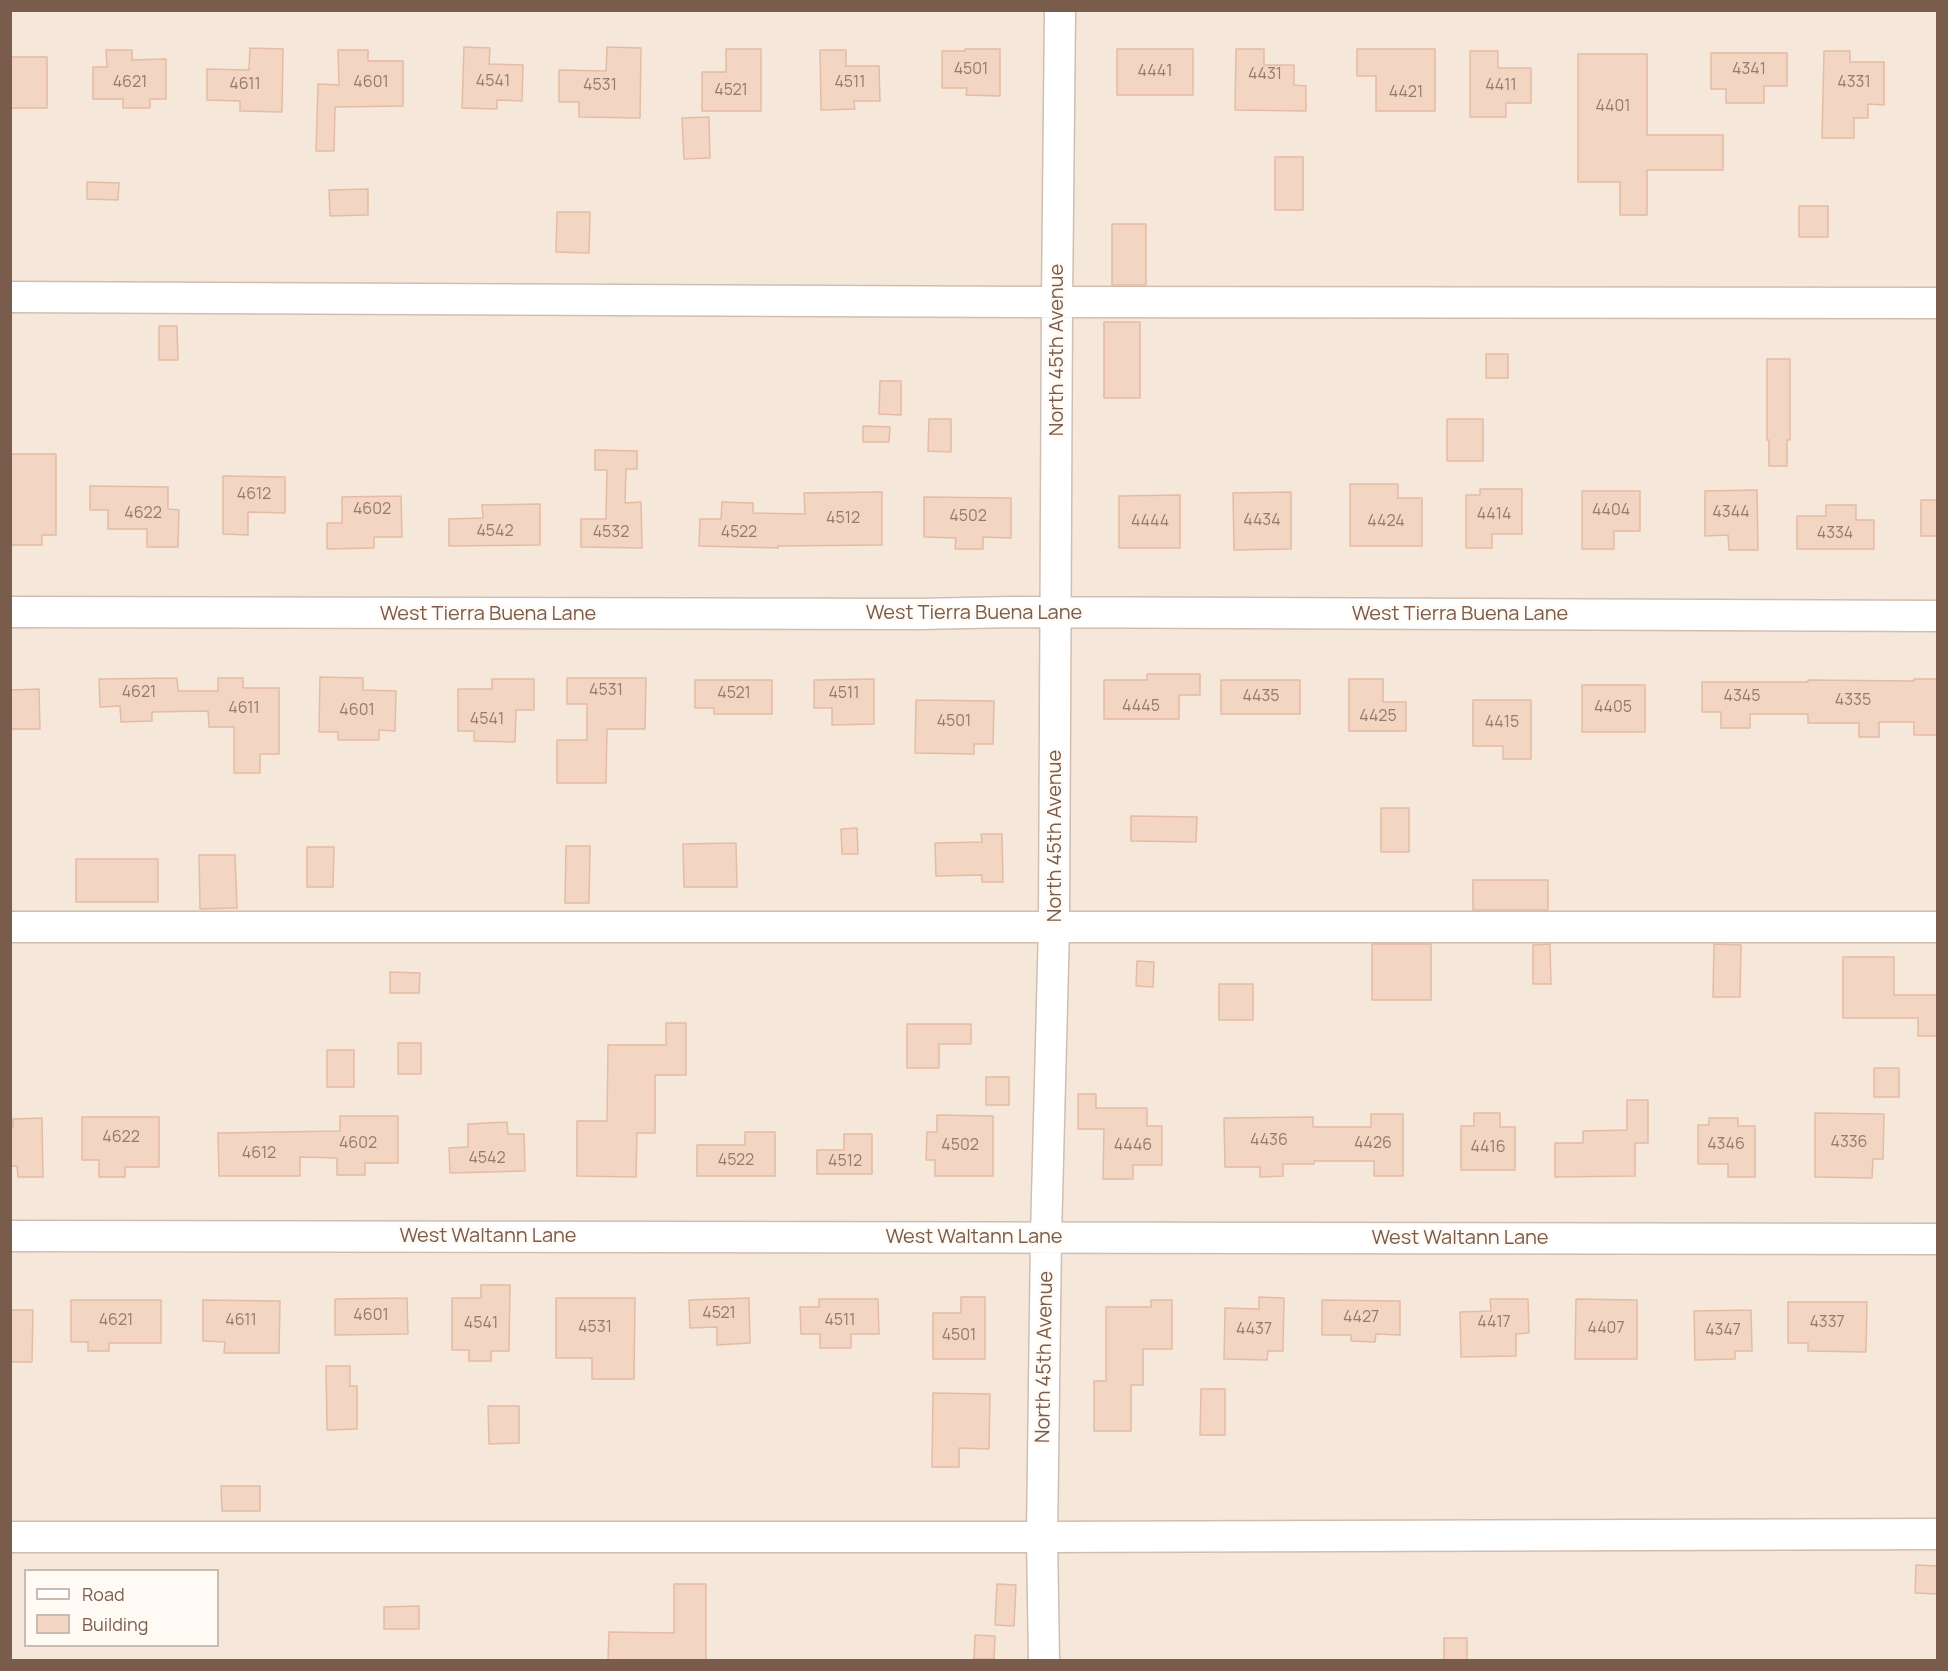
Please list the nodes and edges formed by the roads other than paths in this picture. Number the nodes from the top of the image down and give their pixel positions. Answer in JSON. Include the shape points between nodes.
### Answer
{"nodes":[{"id":1,"x":1060,"y":10,"type":"edge"},
{"id":2,"x":10,"y":297,"type":"edge"},
{"id":3,"x":1057,"y":302,"type":"junction"},
{"id":4,"x":1938,"y":303,"type":"edge"},
{"id":5,"x":10,"y":612,"type":"edge"},
{"id":6,"x":1055,"y":612,"type":"junction"},
{"id":7,"x":1938,"y":616,"type":"edge"},
{"id":8,"x":1054,"y":926,"type":"junction"},
{"id":9,"x":10,"y":927,"type":"edge"},
{"id":10,"x":1938,"y":927,"type":"edge"},
{"id":11,"x":10,"y":1236,"type":"edge"},
{"id":12,"x":1046,"y":1237,"type":"junction"},
{"id":13,"x":1938,"y":1239,"type":"edge"},
{"id":14,"x":1938,"y":1534,"type":"edge"},
{"id":15,"x":10,"y":1537,"type":"edge"},
{"id":16,"x":1042,"y":1537,"type":"junction"},
{"id":17,"x":1044,"y":1660,"type":"edge"}],
"edges":[{"from":1,"to":3,"type":"street","name":"North 45th Avenue"},
{"from":2,"to":3,"type":"street"},
{"from":3,"to":4,"type":"street"},
{"from":3,"to":6,"type":"street","name":"North 45th Avenue"},
{"from":5,"to":6,"type":"street","name":"West Tierra Buena Lane"},
{"from":6,"to":7,"type":"street","name":"West Tierra Buena Lane"},
{"from":6,"to":8,"type":"street","name":"North 45th Avenue"},
{"from":8,"to":9,"type":"street"},
{"from":8,"to":10,"type":"street"},
{"from":8,"to":12,"type":"street","name":"North 45th Avenue"},
{"from":11,"to":12,"type":"street","name":"West Waltann Lane"},
{"from":12,"to":13,"type":"street","name":"West Waltann Lane"},
{"from":12,"to":16,"type":"street","name":"North 45th Avenue"},
{"from":14,"to":16,"type":"street"},
{"from":15,"to":16,"type":"street"},
{"from":16,"to":17,"type":"street","name":"North 45th Avenue"}]}
